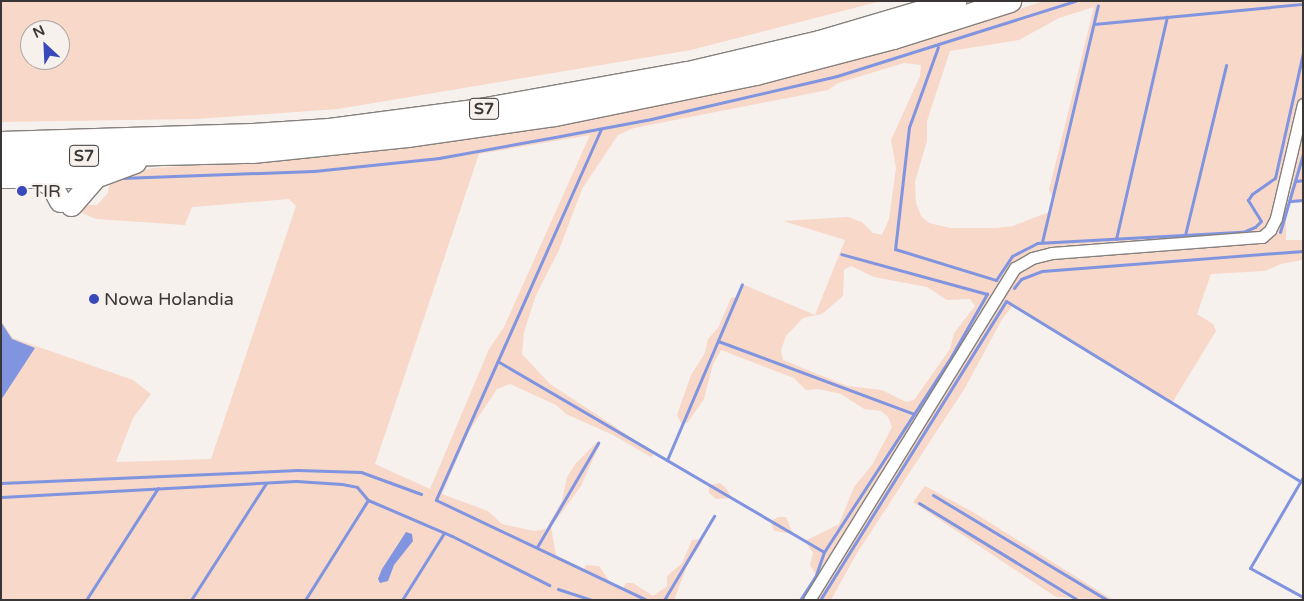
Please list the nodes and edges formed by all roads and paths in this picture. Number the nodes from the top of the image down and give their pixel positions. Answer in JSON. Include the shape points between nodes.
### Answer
{"nodes":[{"id":1,"x":955,"y":1,"type":"edge"},
{"id":2,"x":1010,"y":1,"type":"edge"},
{"id":3,"x":1303,"y":104,"type":"edge"},
{"id":4,"x":1,"y":142,"type":"edge"},
{"id":5,"x":167,"y":155,"type":"junction"},
{"id":6,"x":1,"y":158,"type":"edge"},
{"id":7,"x":1,"y":177,"type":"edge"},
{"id":8,"x":38,"y":177,"type":"junction"},
{"id":9,"x":94,"y":177,"type":"junction"},
{"id":10,"x":809,"y":600,"type":"edge"}],
"edges":[{"from":1,"to":4,"type":"highway","number":"S7","via":[[885,23],[726,64],[474,110],[329,129],[262,134]]},
{"from":2,"to":5,"type":"highway","number":"S7","via":[[825,57],[626,102],[407,136],[252,152]]},
{"from":3,"to":10,"type":"street","via":[[1276,218],[1262,237],[1052,253],[1032,258],[1015,268]]},
{"from":5,"to":6,"type":"highway","number":"S7"},
{"from":5,"to":9,"type":"highway","via":[[114,168]]},
{"from":7,"to":8,"type":"highway"},
{"from":8,"to":9,"type":"highway"},
{"from":8,"to":9,"type":"highway","via":[[52,186],[65,203]]}]}
